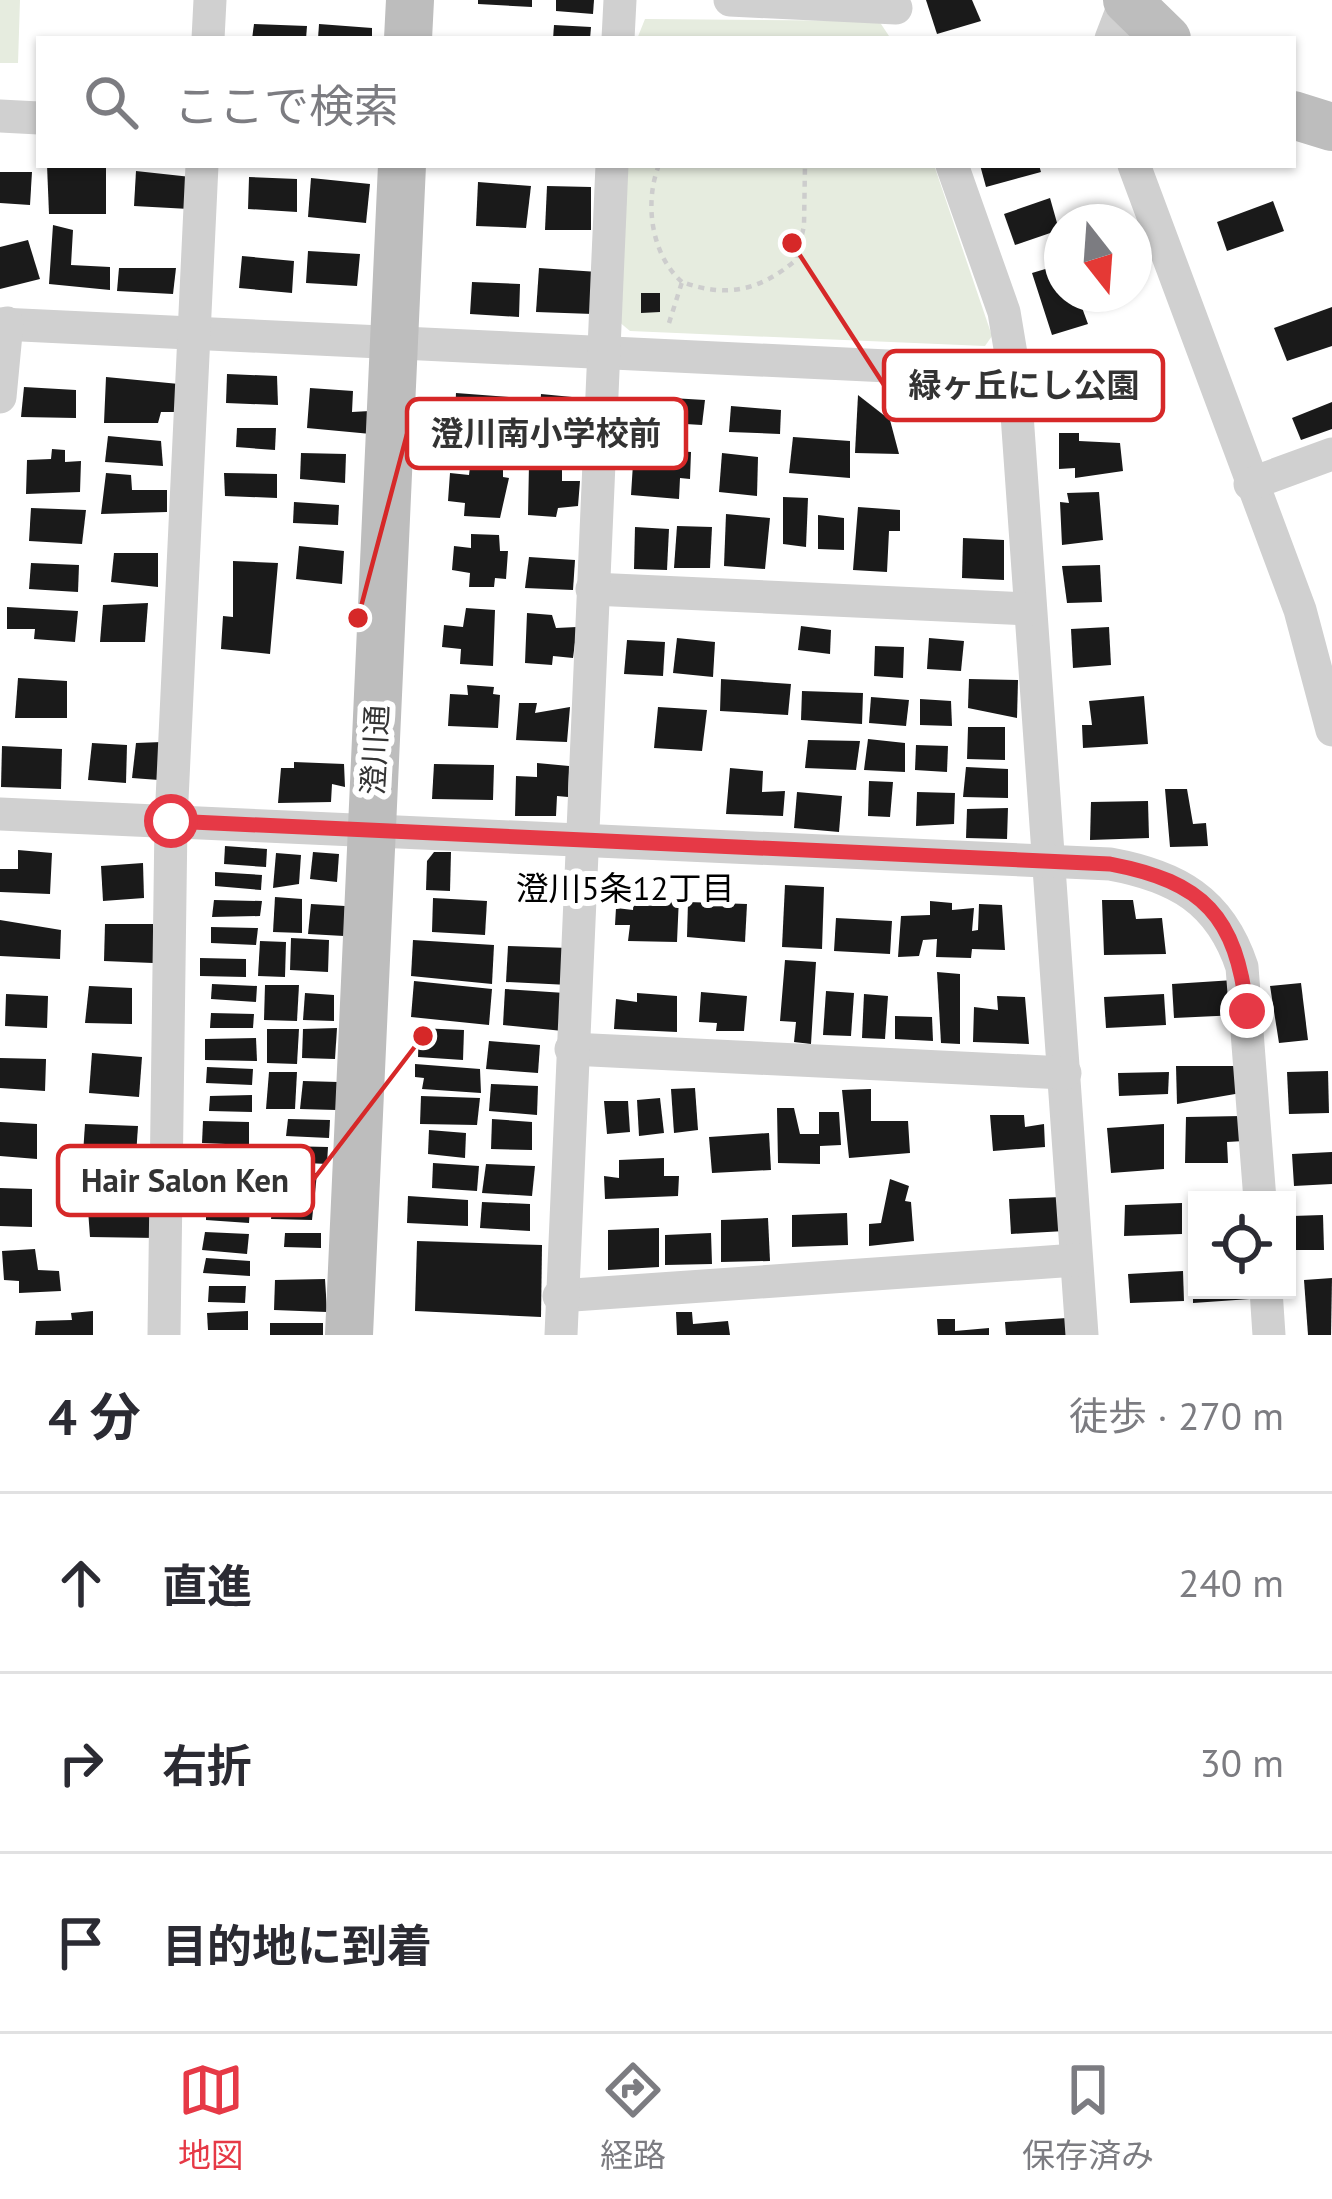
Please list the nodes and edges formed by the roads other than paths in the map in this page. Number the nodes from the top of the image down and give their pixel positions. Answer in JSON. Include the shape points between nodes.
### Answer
{"nodes":[{"id":1,"x":210,"y":0,"type":"edge"},
{"id":2,"x":410,"y":0,"type":"edge"},
{"id":3,"x":620,"y":0,"type":"edge"},
{"id":4,"x":730,"y":0,"type":"edge"},
{"id":5,"x":1127,"y":0,"type":"edge"},
{"id":6,"x":898,"y":16,"type":"edge"},
{"id":7,"x":208,"y":36,"type":"edge"},
{"id":8,"x":408,"y":36,"type":"edge"},
{"id":9,"x":618,"y":36,"type":"edge"},
{"id":10,"x":1113,"y":36,"type":"edge"},
{"id":11,"x":1164,"y":36,"type":"edge"},
{"id":12,"x":0,"y":116,"type":"edge"},
{"id":13,"x":1296,"y":116,"type":"edge"},
{"id":14,"x":36,"y":118,"type":"edge"},
{"id":15,"x":1332,"y":127,"type":"edge"},
{"id":16,"x":202,"y":168,"type":"edge"},
{"id":17,"x":402,"y":168,"type":"edge"},
{"id":18,"x":612,"y":168,"type":"edge"},
{"id":19,"x":953,"y":168,"type":"edge"},
{"id":20,"x":1135,"y":168,"type":"edge"},
{"id":21,"x":3,"y":324,"type":"edge"},
{"id":22,"x":194,"y":330,"type":"junction"},
{"id":23,"x":394,"y":340,"type":"junction"},
{"id":24,"x":604,"y":352,"type":"junction"},
{"id":25,"x":1014,"y":372,"type":"junction"},
{"id":26,"x":0,"y":397,"type":"edge"},
{"id":27,"x":1332,"y":454,"type":"edge"},
{"id":28,"x":1250,"y":484,"type":"junction"},
{"id":29,"x":592,"y":589,"type":"junction"},
{"id":30,"x":1316,"y":607,"type":"edge"},
{"id":31,"x":1030,"y":609,"type":"junction"},
{"id":32,"x":1332,"y":730,"type":"edge"},
{"id":33,"x":0,"y":814,"type":"edge"},
{"id":34,"x":171,"y":821,"type":"junction"},
{"id":35,"x":370,"y":831,"type":"junction"},
{"id":36,"x":579,"y":840,"type":"junction"},
{"id":37,"x":1048,"y":864,"type":"junction"},
{"id":38,"x":571,"y":1049,"type":"junction"},
{"id":39,"x":1065,"y":1073,"type":"junction"},
{"id":40,"x":1259,"y":1191,"type":"edge"},
{"id":41,"x":1076,"y":1261,"type":"junction"},
{"id":42,"x":559,"y":1296,"type":"junction"},
{"id":43,"x":1267,"y":1299,"type":"edge"},
{"id":44,"x":164,"y":1335,"type":"edge"},
{"id":45,"x":349,"y":1335,"type":"edge"},
{"id":46,"x":561,"y":1335,"type":"edge"},
{"id":47,"x":1082,"y":1335,"type":"edge"},
{"id":48,"x":1269,"y":1335,"type":"edge"}],
"edges":[{"from":1,"to":7,"type":"street"},
{"from":2,"to":8,"type":"street"},
{"from":3,"to":9,"type":"street"},
{"from":4,"to":6,"type":"street"},
{"from":5,"to":10,"type":"street"},
{"from":5,"to":11,"type":"street"},
{"from":12,"to":14,"type":"street"},
{"from":13,"to":15,"type":"street"},
{"from":16,"to":22,"type":"street"},
{"from":17,"to":23,"type":"street","name":"澄川通"},
{"from":18,"to":24,"type":"street"},
{"from":19,"to":25,"type":"street","via":[[1004,312]]},
{"from":20,"to":28,"type":"street"},
{"from":21,"to":22,"type":"street"},
{"from":21,"to":26,"type":"street"},
{"from":22,"to":23,"type":"street"},
{"from":22,"to":34,"type":"street"},
{"from":23,"to":24,"type":"street"},
{"from":23,"to":35,"type":"street","name":"澄川通"},
{"from":24,"to":25,"type":"street"},
{"from":24,"to":29,"type":"street"},
{"from":25,"to":31,"type":"street"},
{"from":27,"to":28,"type":"street"},
{"from":28,"to":30,"type":"street"},
{"from":29,"to":31,"type":"street"},
{"from":29,"to":36,"type":"street"},
{"from":30,"to":32,"type":"street"},
{"from":31,"to":37,"type":"street"},
{"from":33,"to":34,"type":"street"},
{"from":34,"to":35,"type":"street"},
{"from":34,"to":44,"type":"street"},
{"from":35,"to":36,"type":"street"},
{"from":35,"to":45,"type":"street","name":"澄川通"},
{"from":36,"to":37,"type":"street"},
{"from":36,"to":38,"type":"street"},
{"from":37,"to":39,"type":"street"},
{"from":37,"to":40,"type":"street","via":[[1159,873],[1202,897],[1232,934],[1247,1011]]},
{"from":38,"to":39,"type":"street"},
{"from":38,"to":42,"type":"street"},
{"from":39,"to":41,"type":"street"},
{"from":41,"to":42,"type":"street"},
{"from":41,"to":47,"type":"street"},
{"from":42,"to":46,"type":"street"},
{"from":43,"to":48,"type":"street"}]}
